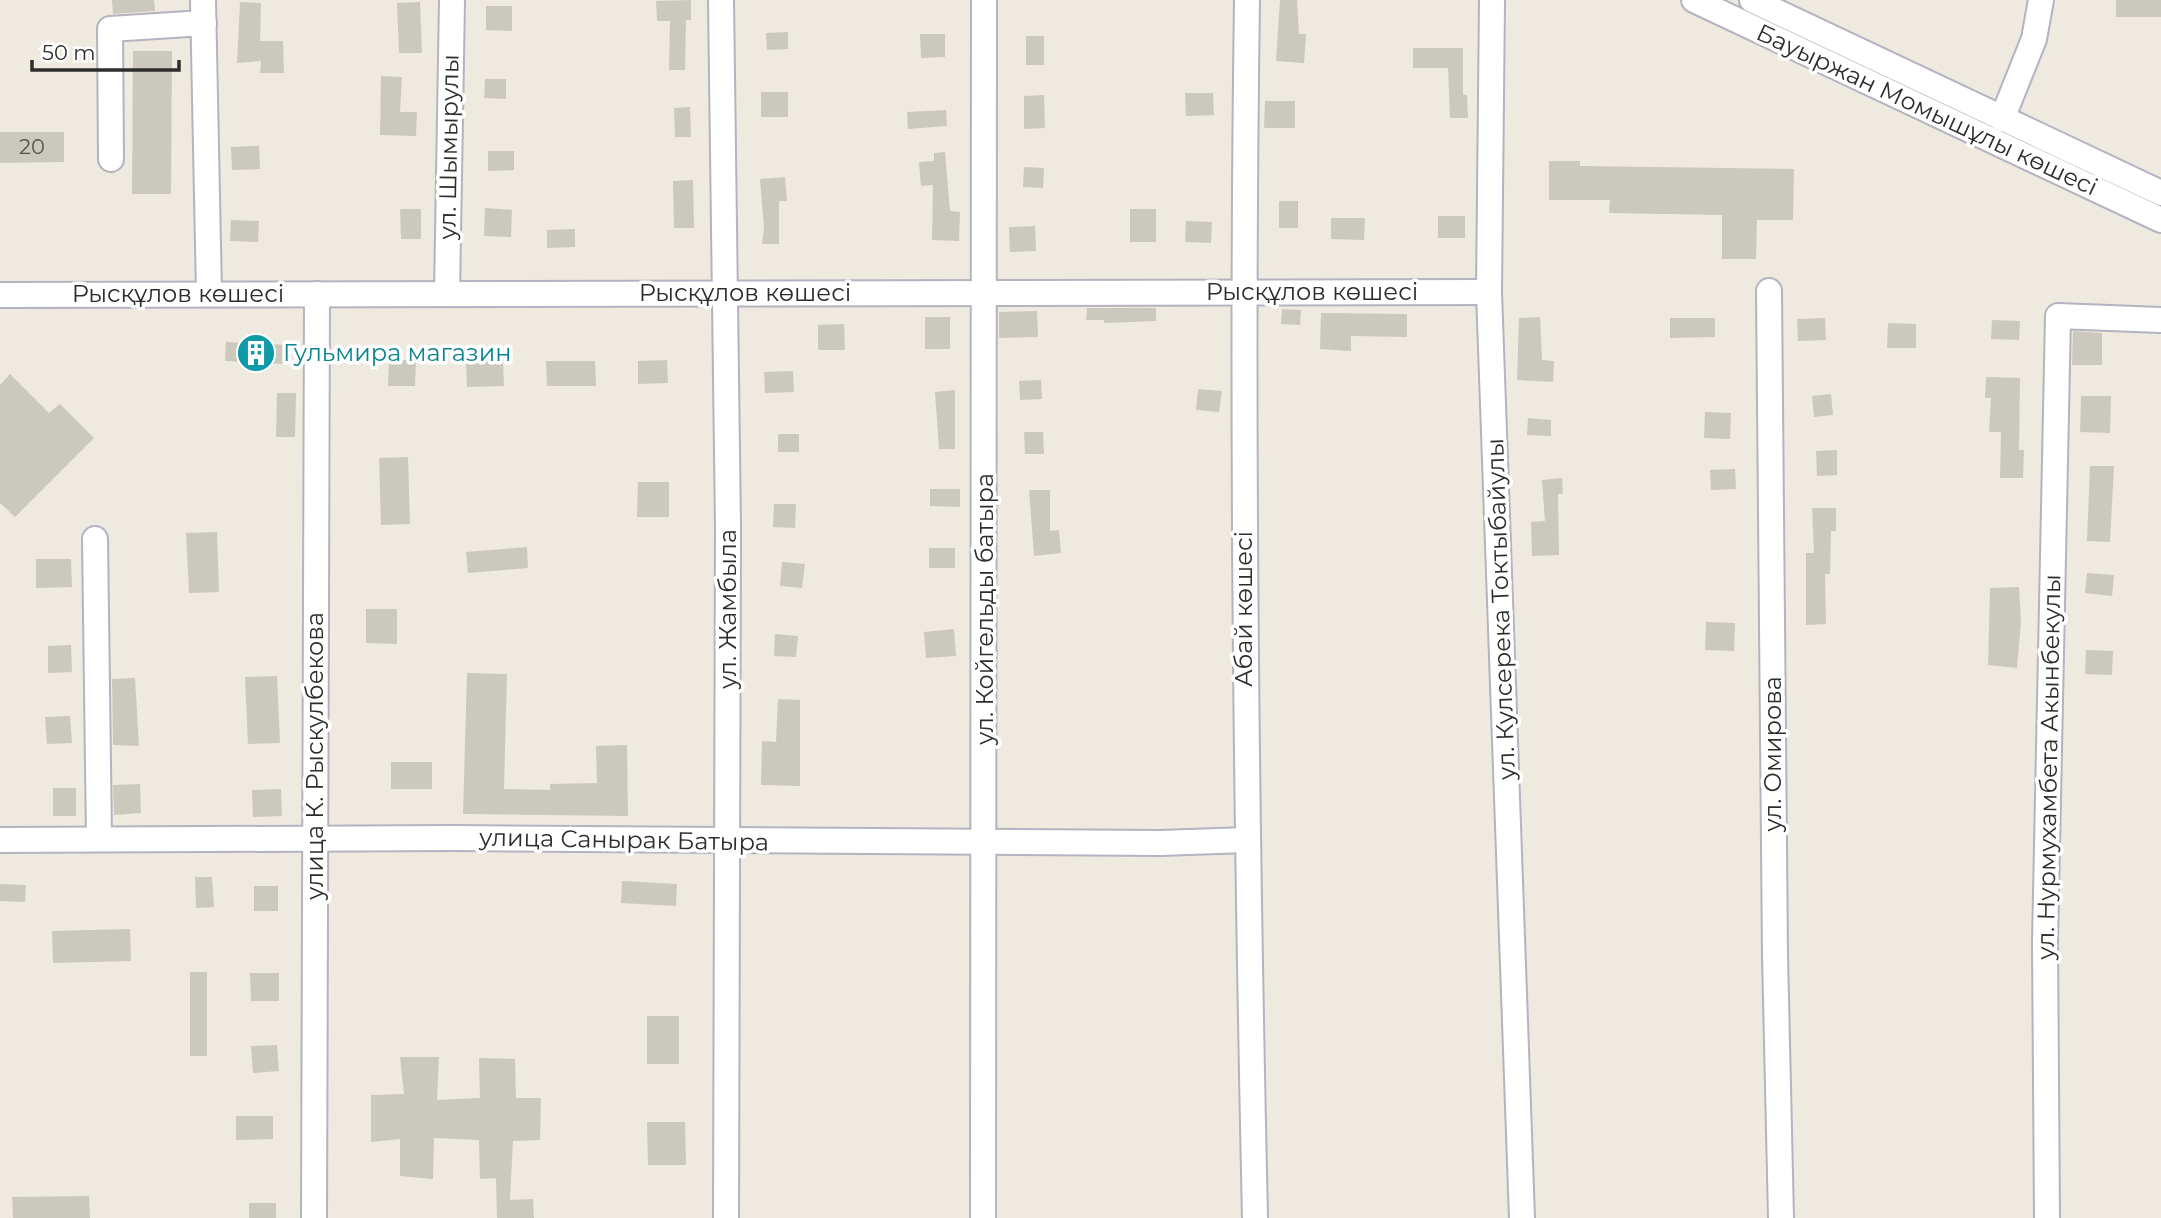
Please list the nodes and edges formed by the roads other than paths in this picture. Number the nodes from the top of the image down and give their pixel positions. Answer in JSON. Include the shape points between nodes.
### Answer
{"nodes":[{"id":1,"x":452,"y":0,"type":"edge"},
{"id":2,"x":721,"y":0,"type":"edge"},
{"id":3,"x":984,"y":0,"type":"edge"},
{"id":4,"x":1247,"y":0,"type":"edge"},
{"id":5,"x":1492,"y":0,"type":"edge"},
{"id":6,"x":1693,"y":0,"type":"edge"},
{"id":7,"x":1752,"y":0,"type":"edge"},
{"id":8,"x":2041,"y":0,"type":"edge"},
{"id":9,"x":203,"y":12,"type":"edge"},
{"id":10,"x":2002,"y":119,"type":"junction"},
{"id":11,"x":111,"y":159,"type":"dead end"},
{"id":12,"x":2161,"y":193,"type":"edge"},
{"id":13,"x":2161,"y":220,"type":"edge"},
{"id":14,"x":1769,"y":291,"type":"dead end"},
{"id":15,"x":1243,"y":292,"type":"junction"},
{"id":16,"x":1489,"y":292,"type":"junction"},
{"id":17,"x":726,"y":293,"type":"junction"},
{"id":18,"x":984,"y":293,"type":"junction"},
{"id":19,"x":209,"y":294,"type":"junction"},
{"id":20,"x":317,"y":294,"type":"junction"},
{"id":21,"x":447,"y":294,"type":"junction"},
{"id":22,"x":0,"y":295,"type":"edge"},
{"id":23,"x":2161,"y":320,"type":"edge"},
{"id":24,"x":95,"y":539,"type":"dead end"},
{"id":25,"x":315,"y":838,"type":"junction"},
{"id":26,"x":99,"y":839,"type":"junction"},
{"id":27,"x":0,"y":840,"type":"edge"},
{"id":28,"x":1247,"y":840,"type":"junction"},
{"id":29,"x":727,"y":841,"type":"junction"},
{"id":30,"x":985,"y":842,"type":"junction"},
{"id":31,"x":314,"y":1218,"type":"edge"},
{"id":32,"x":726,"y":1218,"type":"edge"},
{"id":33,"x":983,"y":1218,"type":"edge"},
{"id":34,"x":1255,"y":1218,"type":"edge"},
{"id":35,"x":1522,"y":1218,"type":"edge"},
{"id":36,"x":1781,"y":1218,"type":"edge"},
{"id":37,"x":2046,"y":1218,"type":"edge"}],
"edges":[{"from":1,"to":21,"type":"street","name":"ул. Шымырулы"},
{"from":2,"to":17,"type":"street","name":"ул. Жамбыла"},
{"from":3,"to":18,"type":"street","name":"ул. Койгельды батыра"},
{"from":4,"to":15,"type":"street","name":"Абай көшесі"},
{"from":5,"to":16,"type":"street","name":"ул. Кулсерека Токтыбайулы"},
{"from":6,"to":13,"type":"street","name":"Бауыржан Момышұлы көшесі"},
{"from":7,"to":10,"type":"street","name":"Бауыржан Момышұлы көшесі"},
{"from":8,"to":10,"type":"street","via":[[2034,39]]},
{"from":9,"to":11,"type":"street","via":[[110,29]]},
{"from":9,"to":19,"type":"street"},
{"from":10,"to":12,"type":"street","name":"Бауыржан Момышұлы көшесі"},
{"from":14,"to":36,"type":"street","name":"ул. Омирова","via":[[1774,955]]},
{"from":15,"to":16,"type":"street","name":"Рысқұлов көшесі"},
{"from":15,"to":18,"type":"street","name":"Рысқұлов көшесі"},
{"from":15,"to":28,"type":"street","name":"Абай көшесі"},
{"from":16,"to":35,"type":"street","name":"ул. Кулсерека Токтыбайулы"},
{"from":17,"to":18,"type":"street","name":"Рысқұлов көшесі"},
{"from":17,"to":21,"type":"street","name":"Рысқұлов көшесі"},
{"from":17,"to":29,"type":"street","name":"ул. Жамбыла"},
{"from":18,"to":30,"type":"street","name":"ул. Койгельды батыра"},
{"from":19,"to":20,"type":"street","name":"Рысқұлов көшесі"},
{"from":19,"to":22,"type":"street","name":"Рысқұлов көшесі"},
{"from":20,"to":21,"type":"street","name":"Рысқұлов көшесі"},
{"from":20,"to":25,"type":"street","name":"улица К. Рыскулбекова"},
{"from":23,"to":37,"type":"street","name":"ул. Нурмухамбета Акынбекулы","via":[[2057,316],[2045,942]]},
{"from":24,"to":26,"type":"street"},
{"from":25,"to":26,"type":"street","name":"улица Санырак Батыра"},
{"from":25,"to":29,"type":"street","name":"улица Санырак Батыра"},
{"from":25,"to":31,"type":"street","name":"улица К. Рыскулбекова"},
{"from":26,"to":27,"type":"street","name":"улица Санырак Батыра"},
{"from":28,"to":30,"type":"street","name":"улица Санырак Батыра"},
{"from":28,"to":34,"type":"street","name":"Абай көшесі"},
{"from":29,"to":30,"type":"street","name":"улица Санырак Батыра"},
{"from":29,"to":32,"type":"street","name":"ул. Жамбыла"},
{"from":30,"to":33,"type":"street","name":"ул. Койгельды батыра"}]}
